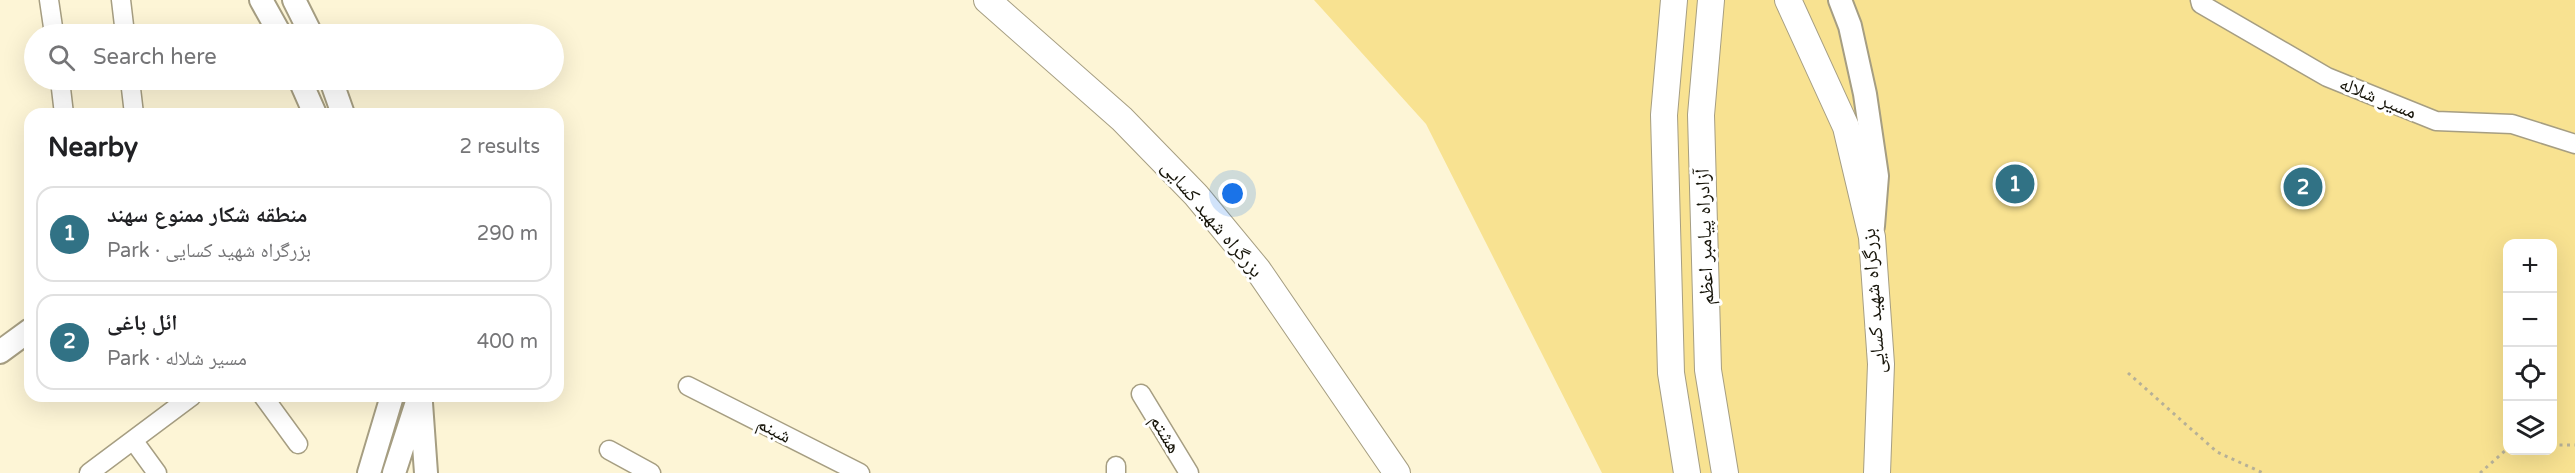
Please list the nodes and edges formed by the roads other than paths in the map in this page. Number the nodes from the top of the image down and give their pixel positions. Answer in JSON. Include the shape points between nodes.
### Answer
{"nodes":[{"id":1,"x":49,"y":0,"type":"edge"},
{"id":2,"x":121,"y":0,"type":"edge"},
{"id":3,"x":261,"y":0,"type":"edge"},
{"id":4,"x":294,"y":0,"type":"edge"},
{"id":5,"x":987,"y":0,"type":"edge"},
{"id":6,"x":1674,"y":0,"type":"edge"},
{"id":7,"x":1711,"y":0,"type":"edge"},
{"id":8,"x":1788,"y":0,"type":"edge"},
{"id":9,"x":1840,"y":0,"type":"edge"},
{"id":10,"x":2200,"y":0,"type":"edge"},
{"id":11,"x":53,"y":24,"type":"edge"},
{"id":12,"x":124,"y":24,"type":"edge"},
{"id":13,"x":274,"y":24,"type":"edge"},
{"id":14,"x":306,"y":24,"type":"edge"},
{"id":15,"x":61,"y":90,"type":"edge"},
{"id":16,"x":131,"y":90,"type":"edge"},
{"id":17,"x":304,"y":90,"type":"edge"},
{"id":18,"x":335,"y":90,"type":"edge"},
{"id":19,"x":63,"y":108,"type":"edge"},
{"id":20,"x":133,"y":108,"type":"edge"},
{"id":21,"x":312,"y":108,"type":"edge"},
{"id":22,"x":342,"y":108,"type":"edge"},
{"id":23,"x":2575,"y":144,"type":"edge"},
{"id":24,"x":1872,"y":237,"type":"junction"},
{"id":25,"x":24,"y":334,"type":"edge"},
{"id":26,"x":0,"y":352,"type":"edge"},
{"id":27,"x":688,"y":386,"type":"dead end"},
{"id":28,"x":1142,"y":394,"type":"dead end"},
{"id":29,"x":184,"y":402,"type":"edge"},
{"id":30,"x":193,"y":402,"type":"edge"},
{"id":31,"x":267,"y":402,"type":"edge"},
{"id":32,"x":390,"y":402,"type":"edge"},
{"id":33,"x":418,"y":402,"type":"edge"},
{"id":34,"x":420,"y":402,"type":"edge"},
{"id":35,"x":298,"y":444,"type":"dead end"},
{"id":36,"x":127,"y":445,"type":"junction"},
{"id":37,"x":609,"y":450,"type":"dead end"},
{"id":38,"x":89,"y":473,"type":"edge"},
{"id":39,"x":157,"y":473,"type":"edge"},
{"id":40,"x":369,"y":473,"type":"edge"},
{"id":41,"x":394,"y":473,"type":"edge"},
{"id":42,"x":426,"y":473,"type":"edge"},
{"id":43,"x":651,"y":473,"type":"edge"},
{"id":44,"x":860,"y":473,"type":"edge"},
{"id":45,"x":1189,"y":473,"type":"edge"},
{"id":46,"x":1396,"y":473,"type":"edge"},
{"id":47,"x":1687,"y":473,"type":"edge"},
{"id":48,"x":1725,"y":473,"type":"edge"},
{"id":49,"x":1877,"y":473,"type":"edge"}],
"edges":[{"from":1,"to":11,"type":"street"},
{"from":2,"to":12,"type":"street"},
{"from":3,"to":13,"type":"main road"},
{"from":4,"to":14,"type":"main road"},
{"from":5,"to":46,"type":"highway","name":"بزرگراه شهید کسایی","via":[[1122,119],[1196,195],[1257,270]]},
{"from":6,"to":47,"type":"highway","name":"آزادراه پیامبر اعظم","via":[[1664,115],[1670,338],[1671,373]]},
{"from":7,"to":48,"type":"highway","name":"آزادراه پیامبر اعظم","via":[[1701,115],[1708,370]]},
{"from":8,"to":24,"type":"highway","name":"بزرگراه شهید کسایی","via":[[1845,127]]},
{"from":9,"to":24,"type":"main road","via":[[1865,93],[1877,176]]},
{"from":10,"to":23,"type":"street","name":"مسیر شلاله","via":[[2327,77],[2436,121],[2512,124]]},
{"from":15,"to":19,"type":"street"},
{"from":16,"to":20,"type":"street"},
{"from":17,"to":21,"type":"main road"},
{"from":18,"to":22,"type":"main road"},
{"from":24,"to":49,"type":"highway","name":"بزرگراه شهید کسایی","via":[[1881,364]]},
{"from":25,"to":26,"type":"main road"},
{"from":27,"to":44,"type":"street","name":"شبنم"},
{"from":28,"to":45,"type":"street","name":"هشتم"},
{"from":29,"to":36,"type":"street"},
{"from":30,"to":36,"type":"street"},
{"from":31,"to":35,"type":"street"},
{"from":32,"to":40,"type":"main road"},
{"from":33,"to":41,"type":"main road"},
{"from":34,"to":42,"type":"main road"},
{"from":36,"to":38,"type":"street"},
{"from":36,"to":39,"type":"street"},
{"from":37,"to":43,"type":"street"}]}
